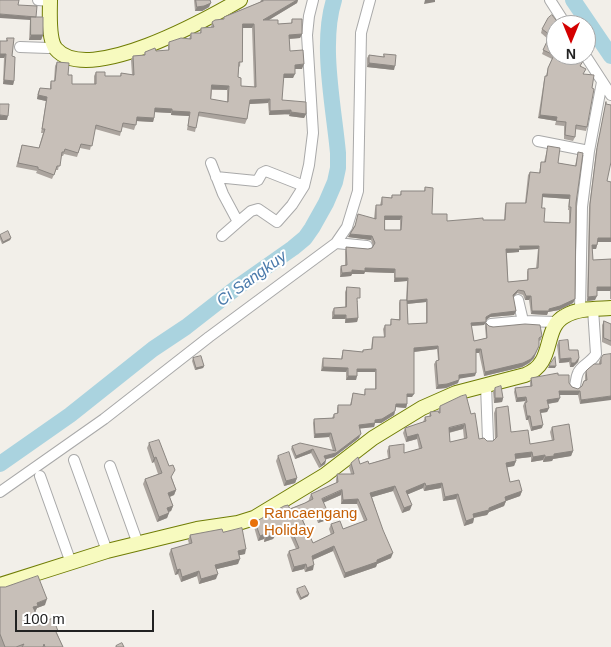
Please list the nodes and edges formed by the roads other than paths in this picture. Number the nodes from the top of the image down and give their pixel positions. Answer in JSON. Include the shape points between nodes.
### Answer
{"nodes":[{"id":1,"x":46,"y":0,"type":"edge"},
{"id":2,"x":240,"y":0,"type":"edge"},
{"id":3,"x":313,"y":0,"type":"edge"},
{"id":4,"x":370,"y":0,"type":"edge"},
{"id":5,"x":550,"y":0,"type":"edge"},
{"id":6,"x":560,"y":15,"type":"edge"},
{"id":7,"x":54,"y":46,"type":"junction"},
{"id":8,"x":20,"y":47,"type":"dead end"},
{"id":9,"x":591,"y":65,"type":"edge"},
{"id":10,"x":602,"y":82,"type":"junction"},
{"id":11,"x":611,"y":96,"type":"edge"},
{"id":12,"x":538,"y":141,"type":"dead end"},
{"id":13,"x":589,"y":151,"type":"junction"},
{"id":14,"x":210,"y":163,"type":"dead end"},
{"id":15,"x":216,"y":177,"type":"junction"},
{"id":16,"x":304,"y":186,"type":"junction"},
{"id":17,"x":238,"y":222,"type":"junction"},
{"id":18,"x":222,"y":236,"type":"dead end"},
{"id":19,"x":336,"y":243,"type":"junction"},
{"id":20,"x":367,"y":246,"type":"dead end"},
{"id":21,"x":518,"y":300,"type":"dead end"},
{"id":22,"x":611,"y":308,"type":"edge"},
{"id":23,"x":587,"y":310,"type":"junction"},
{"id":24,"x":523,"y":322,"type":"junction"},
{"id":25,"x":557,"y":322,"type":"junction"},
{"id":26,"x":491,"y":324,"type":"edge"},
{"id":27,"x":486,"y":385,"type":"junction"},
{"id":28,"x":575,"y":386,"type":"edge"},
{"id":29,"x":488,"y":440,"type":"edge"},
{"id":30,"x":74,"y":460,"type":"dead end"},
{"id":31,"x":110,"y":466,"type":"dead end"},
{"id":32,"x":40,"y":476,"type":"dead end"},
{"id":33,"x":0,"y":492,"type":"edge"},
{"id":34,"x":138,"y":544,"type":"junction"},
{"id":35,"x":108,"y":551,"type":"junction"},
{"id":36,"x":71,"y":563,"type":"junction"},
{"id":37,"x":0,"y":584,"type":"edge"}],
"edges":[{"from":1,"to":7,"type":"street"},
{"from":2,"to":7,"type":"street","via":[[181,32],[107,58],[75,59]]},
{"from":3,"to":16,"type":"street","via":[[307,34],[313,133]]},
{"from":4,"to":19,"type":"street","via":[[361,33],[358,191],[347,227]]},
{"from":5,"to":6,"type":"street"},
{"from":7,"to":8,"type":"street"},
{"from":9,"to":10,"type":"street"},
{"from":10,"to":11,"type":"street"},
{"from":10,"to":13,"type":"street"},
{"from":12,"to":13,"type":"street"},
{"from":13,"to":23,"type":"street","via":[[582,207]]},
{"from":14,"to":15,"type":"street"},
{"from":15,"to":16,"type":"street","via":[[256,181],[266,171]]},
{"from":15,"to":17,"type":"street"},
{"from":16,"to":17,"type":"street","via":[[277,222],[258,208]]},
{"from":17,"to":18,"type":"street"},
{"from":19,"to":20,"type":"street"},
{"from":19,"to":33,"type":"street","via":[[104,419]]},
{"from":21,"to":24,"type":"street"},
{"from":22,"to":23,"type":"street"},
{"from":23,"to":25,"type":"street","via":[[564,316]]},
{"from":23,"to":28,"type":"street","via":[[596,354],[580,369]]},
{"from":24,"to":25,"type":"street"},
{"from":24,"to":26,"type":"street"},
{"from":25,"to":27,"type":"street","via":[[544,359],[536,370]]},
{"from":27,"to":29,"type":"street"},
{"from":27,"to":34,"type":"street","via":[[444,397],[422,408],[373,438],[325,476],[254,518]]},
{"from":30,"to":35,"type":"street"},
{"from":31,"to":34,"type":"street"},
{"from":32,"to":36,"type":"street"},
{"from":34,"to":35,"type":"street"},
{"from":35,"to":36,"type":"street"},
{"from":36,"to":37,"type":"street"}]}
